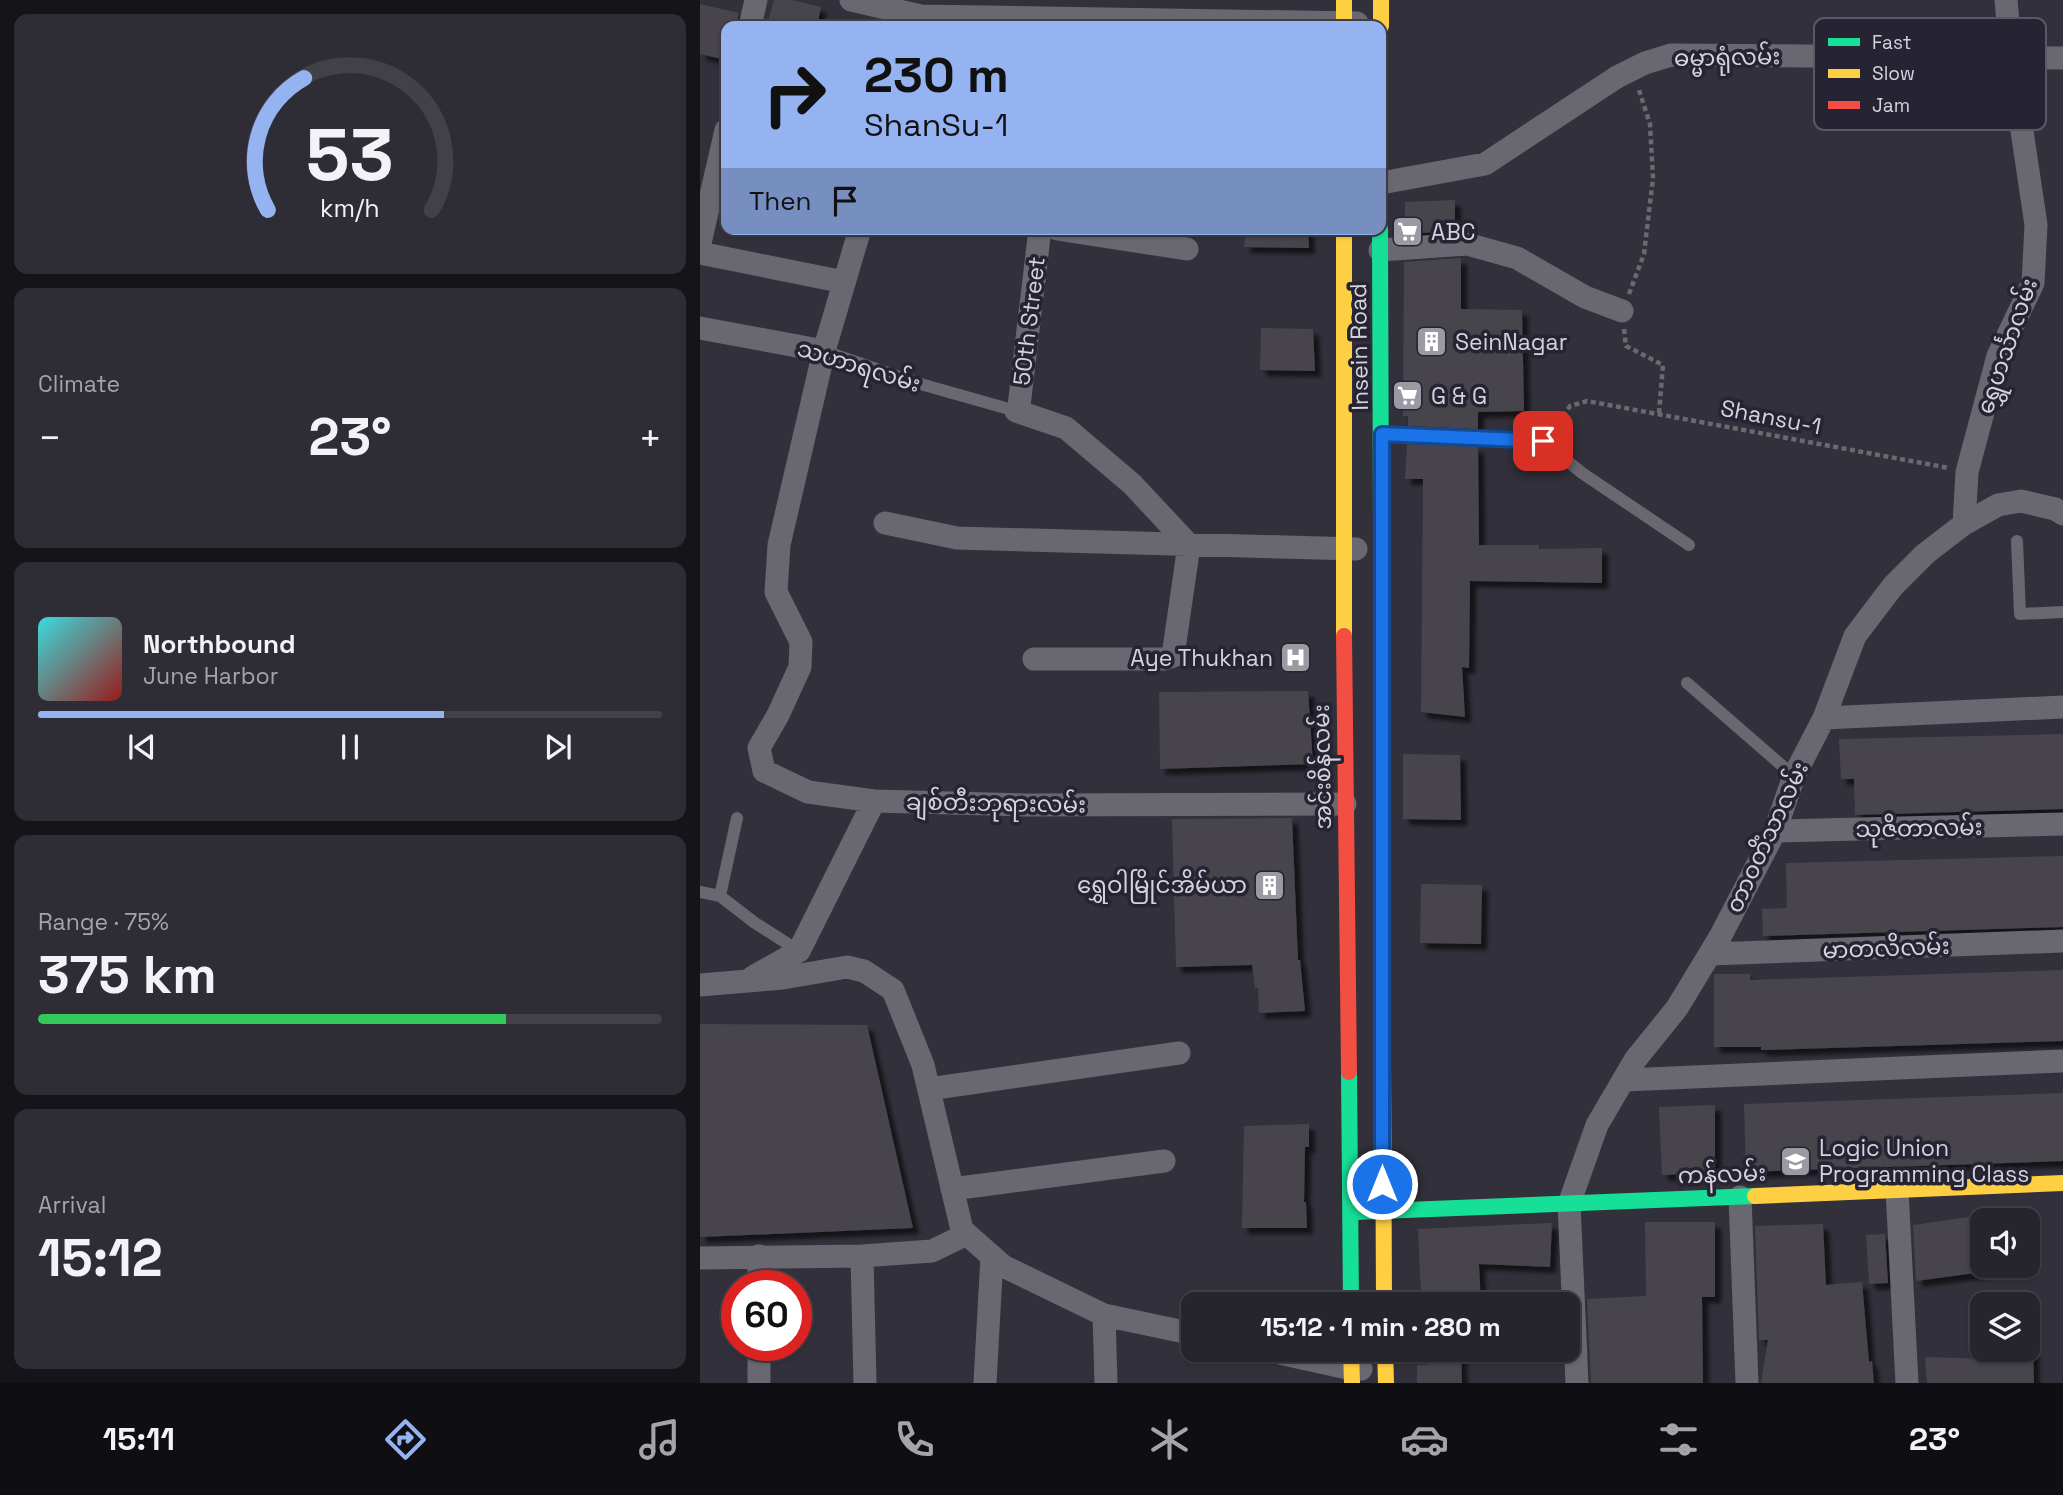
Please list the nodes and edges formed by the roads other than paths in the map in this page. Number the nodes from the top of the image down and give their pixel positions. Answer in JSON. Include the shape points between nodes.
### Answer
{"nodes":[{"id":1,"x":756,"y":0,"type":"edge"},
{"id":2,"x":851,"y":0,"type":"edge"},
{"id":3,"x":1381,"y":0,"type":"edge"},
{"id":4,"x":2006,"y":0,"type":"edge"},
{"id":5,"x":1021,"y":9,"type":"edge"},
{"id":6,"x":1344,"y":16,"type":"edge"},
{"id":7,"x":2008,"y":18,"type":"edge"},
{"id":8,"x":901,"y":19,"type":"edge"},
{"id":9,"x":751,"y":21,"type":"edge"},
{"id":10,"x":1365,"y":21,"type":"edge"},
{"id":11,"x":1381,"y":21,"type":"edge"},
{"id":12,"x":1814,"y":56,"type":"edge"},
{"id":13,"x":2022,"y":130,"type":"edge"},
{"id":14,"x":721,"y":152,"type":"edge"},
{"id":15,"x":1386,"y":182,"type":"edge"},
{"id":16,"x":858,"y":235,"type":"edge"},
{"id":17,"x":1039,"y":235,"type":"edge"},
{"id":18,"x":1095,"y":235,"type":"edge"},
{"id":19,"x":1344,"y":235,"type":"edge"},
{"id":20,"x":1380,"y":240,"type":"edge"},
{"id":21,"x":700,"y":242,"type":"edge"},
{"id":22,"x":1187,"y":249,"type":"dead end"},
{"id":23,"x":700,"y":253,"type":"edge"},
{"id":24,"x":844,"y":282,"type":"junction"},
{"id":25,"x":1622,"y":311,"type":"road end"},
{"id":26,"x":700,"y":328,"type":"edge"},
{"id":27,"x":824,"y":351,"type":"junction"},
{"id":28,"x":1016,"y":411,"type":"junction"},
{"id":29,"x":1382,"y":434,"type":"junction"},
{"id":30,"x":2059,"y":512,"type":"edge"},
{"id":31,"x":885,"y":523,"type":"dead end"},
{"id":32,"x":1964,"y":524,"type":"junction"},
{"id":33,"x":2017,"y":541,"type":"dead end"},
{"id":34,"x":1189,"y":545,"type":"junction"},
{"id":35,"x":1689,"y":545,"type":"dead end"},
{"id":36,"x":1381,"y":548,"type":"junction"},
{"id":37,"x":1343,"y":550,"type":"junction"},
{"id":38,"x":2063,"y":612,"type":"edge"},
{"id":39,"x":1034,"y":659,"type":"dead end"},
{"id":40,"x":1688,"y":683,"type":"dead end"},
{"id":41,"x":2063,"y":707,"type":"edge"},
{"id":42,"x":1824,"y":718,"type":"junction"},
{"id":43,"x":1794,"y":776,"type":"junction"},
{"id":44,"x":874,"y":801,"type":"junction"},
{"id":45,"x":1345,"y":804,"type":"junction"},
{"id":46,"x":737,"y":818,"type":"dead end"},
{"id":47,"x":2063,"y":824,"type":"edge"},
{"id":48,"x":1775,"y":831,"type":"junction"},
{"id":49,"x":700,"y":892,"type":"edge"},
{"id":50,"x":720,"y":896,"type":"junction"},
{"id":51,"x":2063,"y":941,"type":"edge"},
{"id":52,"x":799,"y":951,"type":"junction"},
{"id":53,"x":1710,"y":954,"type":"junction"},
{"id":54,"x":747,"y":981,"type":"junction"},
{"id":55,"x":700,"y":985,"type":"edge"},
{"id":56,"x":1179,"y":1053,"type":"dead end"},
{"id":57,"x":2063,"y":1061,"type":"edge"},
{"id":58,"x":1625,"y":1080,"type":"junction"},
{"id":59,"x":929,"y":1089,"type":"junction"},
{"id":60,"x":1164,"y":1161,"type":"dead end"},
{"id":61,"x":2063,"y":1183,"type":"edge"},
{"id":62,"x":952,"y":1189,"type":"junction"},
{"id":63,"x":1897,"y":1190,"type":"junction"},
{"id":64,"x":1740,"y":1196,"type":"junction"},
{"id":65,"x":1569,"y":1204,"type":"junction"},
{"id":66,"x":1382,"y":1211,"type":"junction"},
{"id":67,"x":1350,"y":1212,"type":"junction"},
{"id":68,"x":967,"y":1234,"type":"junction"},
{"id":69,"x":758,"y":1256,"type":"junction"},
{"id":70,"x":862,"y":1256,"type":"junction"},
{"id":71,"x":992,"y":1256,"type":"junction"},
{"id":72,"x":700,"y":1258,"type":"edge"},
{"id":73,"x":758,"y":1270,"type":"edge"},
{"id":74,"x":1351,"y":1292,"type":"edge"},
{"id":75,"x":1384,"y":1292,"type":"edge"},
{"id":76,"x":1104,"y":1315,"type":"junction"},
{"id":77,"x":1181,"y":1332,"type":"edge"},
{"id":78,"x":759,"y":1361,"type":"edge"},
{"id":79,"x":1327,"y":1362,"type":"edge"},
{"id":80,"x":1352,"y":1367,"type":"edge"},
{"id":81,"x":1385,"y":1367,"type":"edge"},
{"id":82,"x":759,"y":1383,"type":"edge"},
{"id":83,"x":865,"y":1383,"type":"edge"},
{"id":84,"x":985,"y":1383,"type":"edge"},
{"id":85,"x":1106,"y":1383,"type":"edge"},
{"id":86,"x":1577,"y":1383,"type":"edge"},
{"id":87,"x":1746,"y":1383,"type":"edge"},
{"id":88,"x":1907,"y":1383,"type":"edge"}],
"edges":[{"from":1,"to":9,"type":"street"},
{"from":2,"to":8,"type":"street"},
{"from":3,"to":11,"type":"main road"},
{"from":4,"to":7,"type":"street","name":"ရွှေဟင်္သာလမ်း"},
{"from":5,"to":6,"type":"street"},
{"from":5,"to":8,"type":"street"},
{"from":6,"to":10,"type":"street"},
{"from":12,"to":15,"type":"street","name":"ဓမ္မာရုံလမ်း","via":[[1671,55],[1645,62],[1485,164]]},
{"from":13,"to":32,"type":"street","name":"ရွှေဟင်္သာလမ်း","via":[[2036,225],[2033,283],[1998,356],[1967,472]]},
{"from":14,"to":21,"type":"street"},
{"from":16,"to":24,"type":"street"},
{"from":17,"to":28,"type":"street","name":"50th Street"},
{"from":18,"to":22,"type":"street"},
{"from":19,"to":37,"type":"main road","name":"အင်းစိန်လမ်း"},
{"from":20,"to":25,"type":"street","via":[[1467,244],[1517,258],[1585,298]]},
{"from":20,"to":29,"type":"main road","name":"Insein Road"},
{"from":23,"to":24,"type":"street"},
{"from":24,"to":27,"type":"street"},
{"from":26,"to":27,"type":"street","name":"သဟာရလမ်း"},
{"from":27,"to":28,"type":"lane","name":"သဟာရလမ်း"},
{"from":27,"to":44,"type":"street","via":[[779,545],[776,592],[801,642],[800,667],[759,748],[764,771],[808,792]]},
{"from":28,"to":34,"type":"street","via":[[1066,428],[1132,484]]},
{"from":29,"to":35,"type":"lane","via":[[1543,441]]},
{"from":29,"to":36,"type":"main road","name":"Insein Road"},
{"from":30,"to":32,"type":"street","name":"တာဝတိံသာလမ်း","via":[[2021,501],[1998,505]]},
{"from":31,"to":34,"type":"street","via":[[957,538]]},
{"from":32,"to":42,"type":"street","name":"တာဝတိံသာလမ်း","via":[[1893,586],[1855,636]]},
{"from":33,"to":38,"type":"lane","via":[[2020,614]]},
{"from":34,"to":37,"type":"street"},
{"from":34,"to":39,"type":"street","via":[[1173,656]]},
{"from":36,"to":37,"type":"street"},
{"from":36,"to":66,"type":"main road","name":"Insein Road"},
{"from":37,"to":45,"type":"main road","name":"အင်းစိန်လမ်း"},
{"from":40,"to":43,"type":"lane"},
{"from":41,"to":42,"type":"street"},
{"from":42,"to":43,"type":"street","name":"တာဝတိံသာလမ်း"},
{"from":43,"to":48,"type":"street","name":"တာဝတိံသာလမ်း"},
{"from":44,"to":45,"type":"street","name":"ချစ်တီးဘုရားလမ်း"},
{"from":44,"to":52,"type":"street","name":"ချစ်တီးဘုရားလမ်း"},
{"from":45,"to":67,"type":"main road","name":"အင်းစိန်လမ်း"},
{"from":46,"to":50,"type":"lane"},
{"from":47,"to":48,"type":"street","name":"သုဇိတာလမ်း"},
{"from":48,"to":53,"type":"street","name":"တာဝတိံသာလမ်း"},
{"from":49,"to":50,"type":"lane"},
{"from":50,"to":52,"type":"lane"},
{"from":51,"to":53,"type":"street","name":"မာတလိလမ်း"},
{"from":52,"to":54,"type":"street"},
{"from":53,"to":58,"type":"street","name":"တာဝတိံသာလမ်း"},
{"from":54,"to":55,"type":"street"},
{"from":54,"to":59,"type":"street","via":[[847,967],[864,971],[893,990]]},
{"from":56,"to":59,"type":"street"},
{"from":57,"to":58,"type":"street"},
{"from":58,"to":65,"type":"street","name":"တာဝတိံသာလမ်း","via":[[1597,1125]]},
{"from":59,"to":62,"type":"street"},
{"from":60,"to":62,"type":"street"},
{"from":61,"to":63,"type":"main road","name":"ကန်လမ်း"},
{"from":62,"to":68,"type":"street"},
{"from":63,"to":64,"type":"main road","name":"ကန်လမ်း"},
{"from":63,"to":88,"type":"street"},
{"from":64,"to":65,"type":"main road","name":"ကန်လမ်း"},
{"from":64,"to":87,"type":"street"},
{"from":65,"to":66,"type":"main road","name":"ကန်လမ်း"},
{"from":65,"to":86,"type":"street"},
{"from":66,"to":67,"type":"main road","name":"ကန်လမ်း"},
{"from":66,"to":75,"type":"main road","name":"Insein Road"},
{"from":67,"to":74,"type":"main road","name":"အင်းစိန်လမ်း"},
{"from":68,"to":70,"type":"street","via":[[932,1251]]},
{"from":68,"to":71,"type":"street"},
{"from":69,"to":70,"type":"street"},
{"from":69,"to":72,"type":"street"},
{"from":69,"to":73,"type":"street"},
{"from":70,"to":83,"type":"street"},
{"from":71,"to":76,"type":"street","via":[[1003,1266]]},
{"from":71,"to":84,"type":"street"},
{"from":76,"to":77,"type":"street"},
{"from":76,"to":85,"type":"street"},
{"from":78,"to":82,"type":"street"},
{"from":79,"to":80,"type":"street"},
{"from":80,"to":81,"type":"street"}]}
